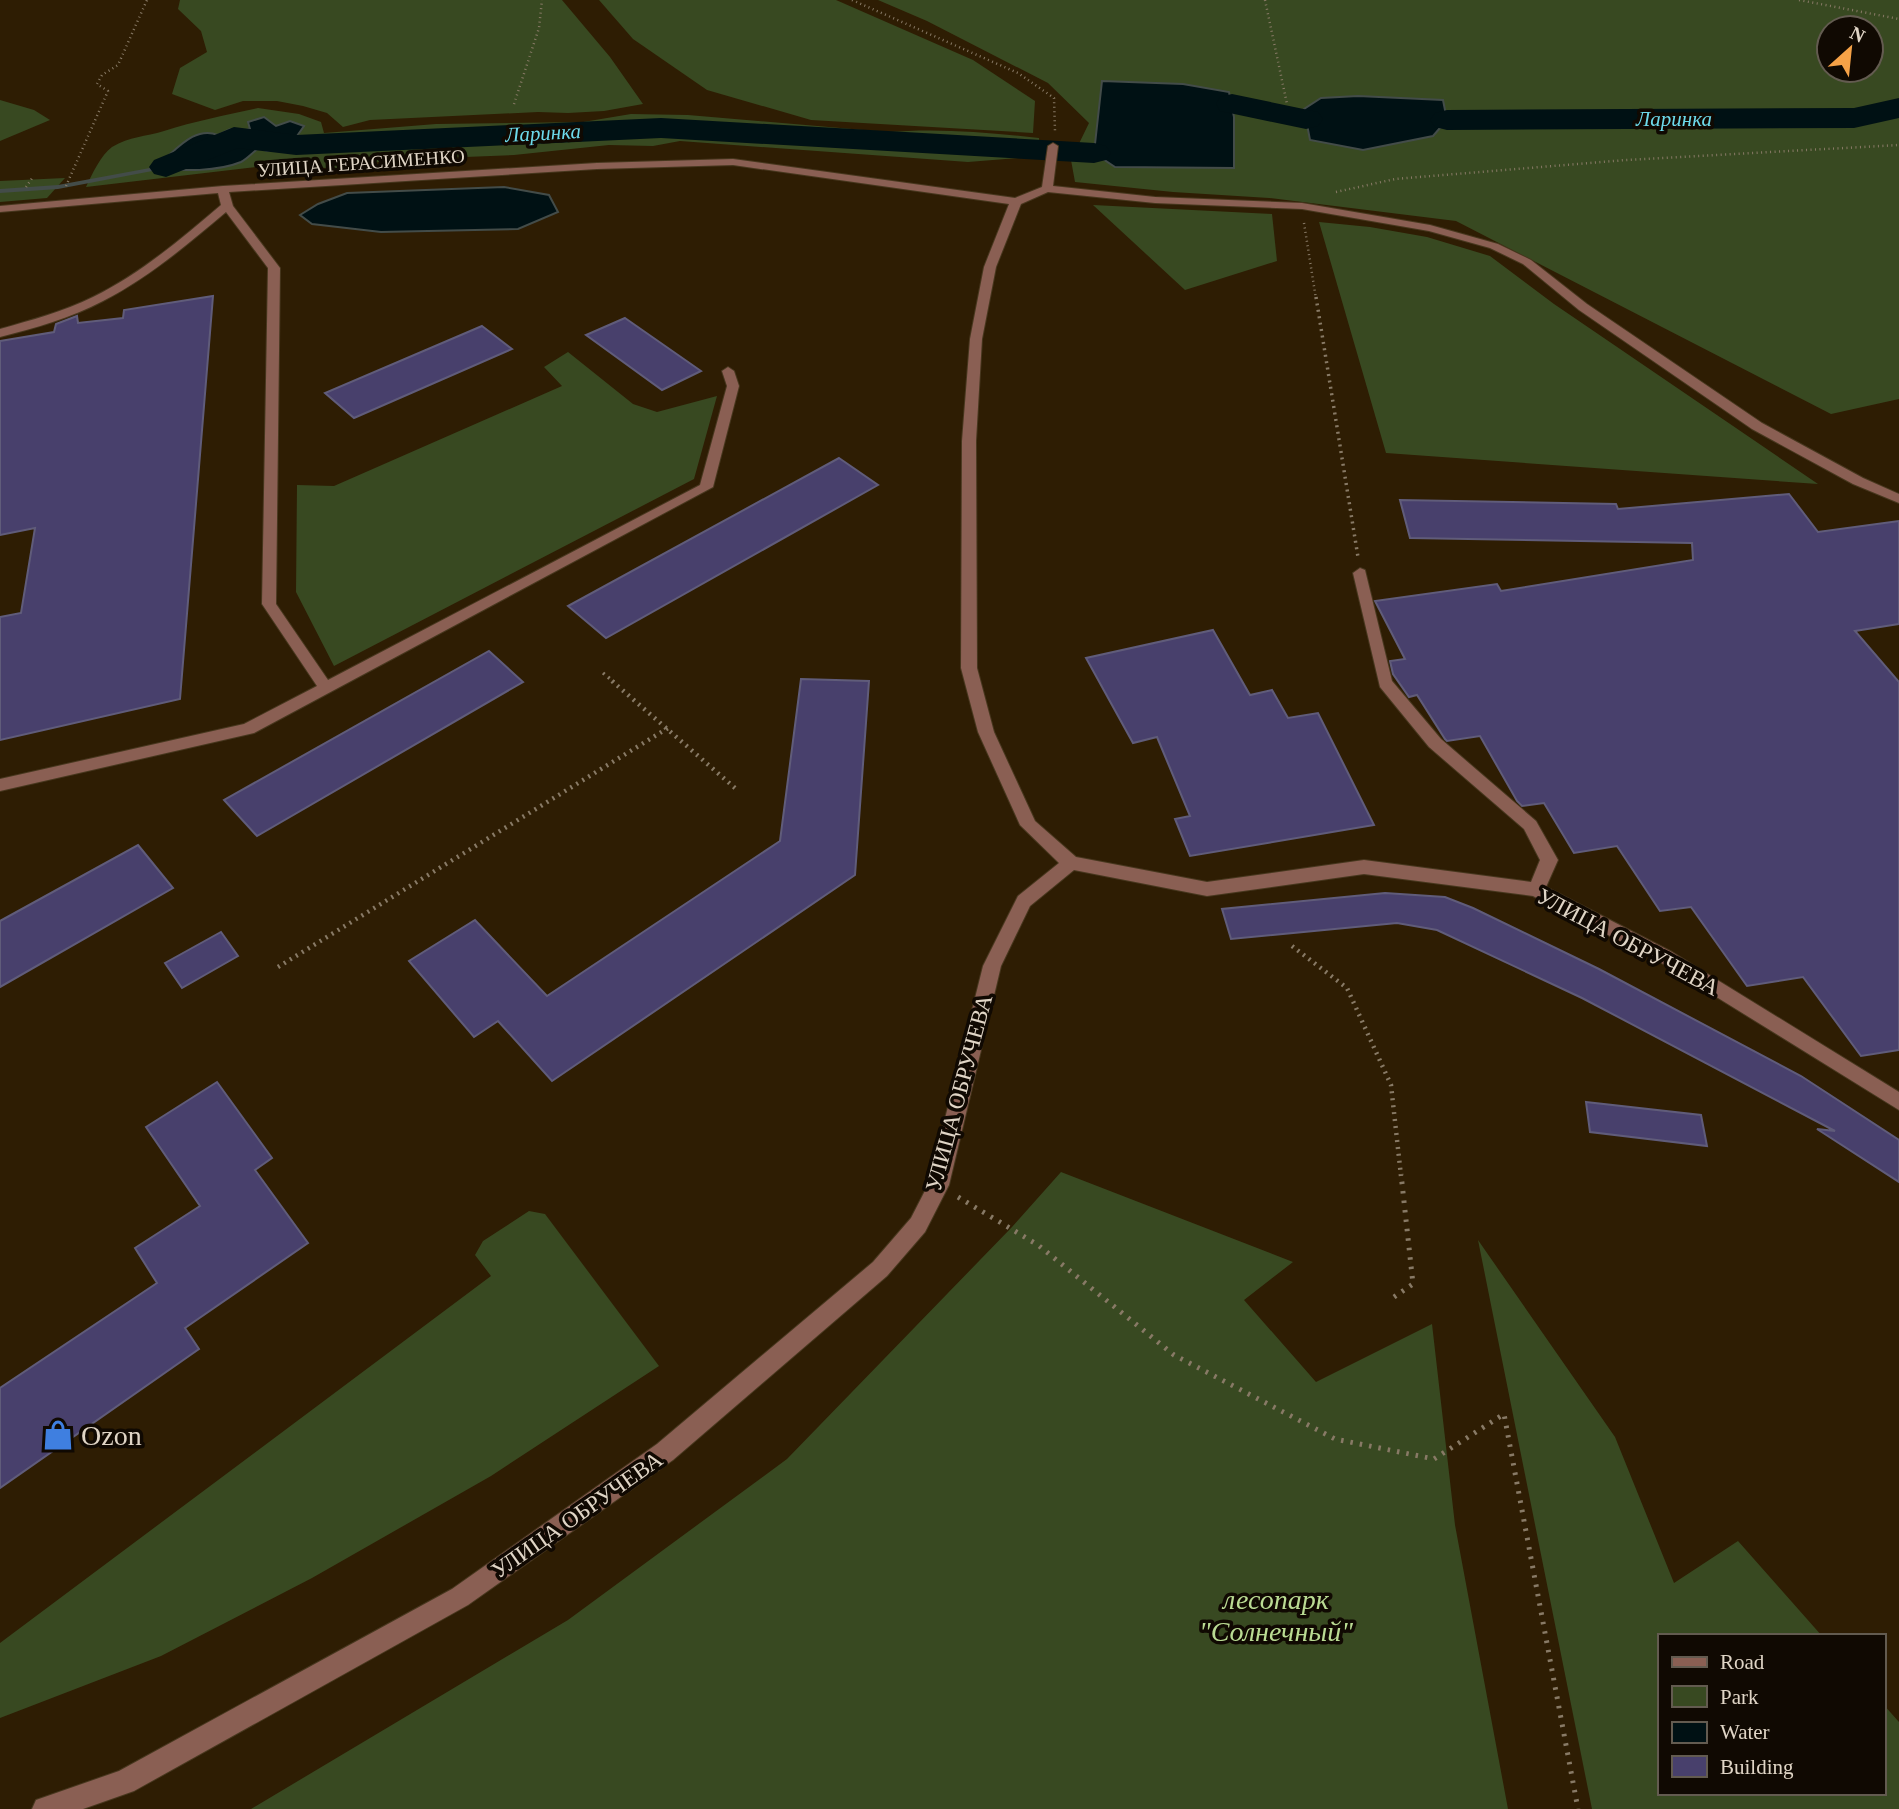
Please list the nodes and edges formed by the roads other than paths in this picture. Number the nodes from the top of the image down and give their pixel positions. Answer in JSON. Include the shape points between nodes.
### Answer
{"nodes":[{"id":1,"x":1053,"y":150,"type":"road end"},
{"id":2,"x":223,"y":189,"type":"junction"},
{"id":3,"x":1047,"y":189,"type":"junction"},
{"id":4,"x":1016,"y":202,"type":"junction"},
{"id":5,"x":227,"y":206,"type":"junction"},
{"id":6,"x":0,"y":209,"type":"edge"},
{"id":7,"x":0,"y":333,"type":"edge"},
{"id":8,"x":727,"y":371,"type":"dead end"},
{"id":9,"x":1899,"y":499,"type":"edge"},
{"id":10,"x":1360,"y":573,"type":"road end"},
{"id":11,"x":326,"y":688,"type":"junction"},
{"id":12,"x":0,"y":785,"type":"edge"},
{"id":13,"x":1070,"y":863,"type":"junction"},
{"id":14,"x":1536,"y":890,"type":"junction"},
{"id":15,"x":1899,"y":1102,"type":"edge"},
{"id":16,"x":45,"y":1809,"type":"edge"}],
"edges":[{"from":1,"to":3,"type":"street"},
{"from":2,"to":4,"type":"street","name":"УЛИЦА ГЕРАСИМЕНКО","via":[[733,162]]},
{"from":2,"to":5,"type":"street"},
{"from":2,"to":6,"type":"street","name":"УЛИЦА ГЕРАСИМЕНКО"},
{"from":3,"to":4,"type":"street"},
{"from":3,"to":9,"type":"street","via":[[1155,200],[1302,206],[1430,228],[1494,246],[1527,261],[1583,307],[1757,426]]},
{"from":4,"to":13,"type":"street","via":[[990,267],[976,339],[969,441],[969,668],[986,732],[1028,825]]},
{"from":5,"to":7,"type":"street","via":[[178,247],[109,293]]},
{"from":5,"to":11,"type":"street","via":[[274,268],[269,604]]},
{"from":8,"to":11,"type":"street","via":[[733,386],[706,488]]},
{"from":10,"to":14,"type":"street","via":[[1385,683],[1436,743],[1530,825],[1549,860]]},
{"from":11,"to":12,"type":"street","via":[[248,729]]},
{"from":13,"to":14,"type":"street","name":"УЛИЦА ОБРУЧЕВА","via":[[1207,889],[1364,867]]},
{"from":13,"to":16,"type":"street","name":"УЛИЦА ОБРУЧЕВА","via":[[1024,901],[992,966],[939,1185],[918,1225],[880,1269],[665,1452],[460,1597],[125,1782]]},
{"from":14,"to":15,"type":"street","name":"УЛИЦА ОБРУЧЕВА","via":[[1666,957]]}]}
